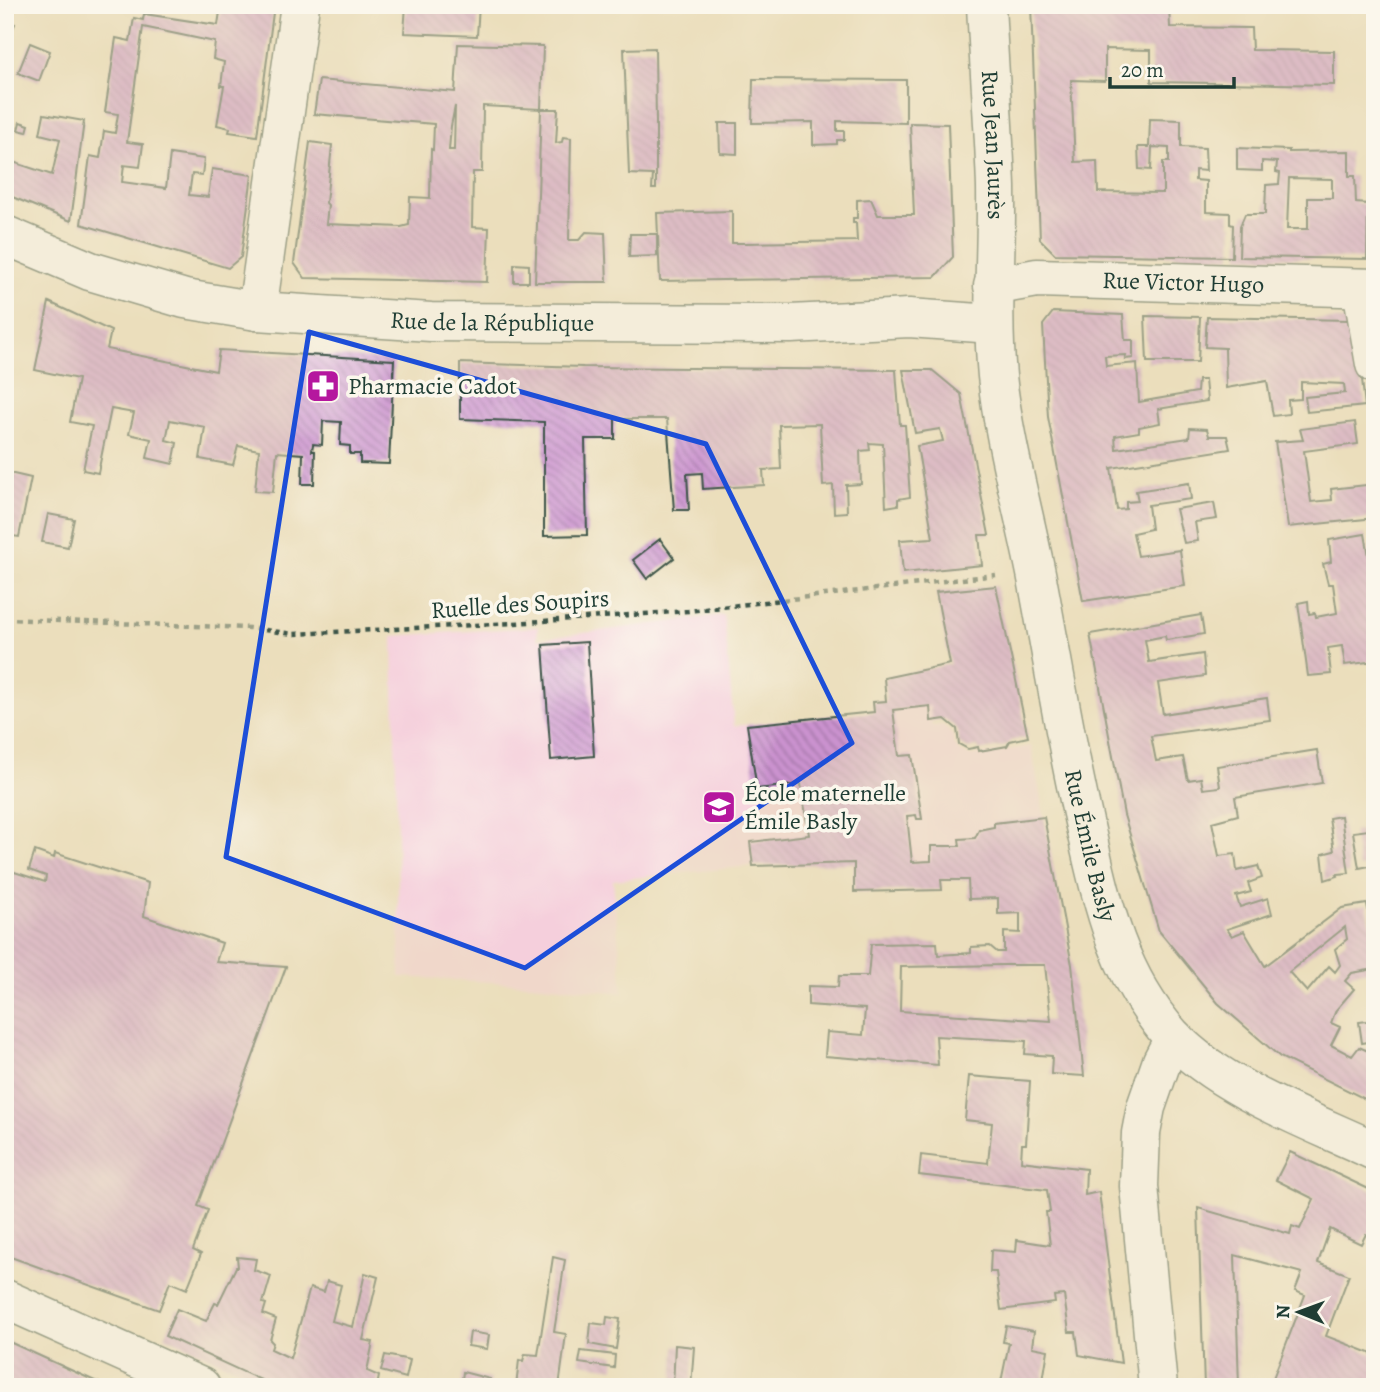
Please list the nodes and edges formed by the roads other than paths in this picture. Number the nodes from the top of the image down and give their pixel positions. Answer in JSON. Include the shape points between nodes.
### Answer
{"nodes":[{"id":1,"x":300,"y":5,"type":"edge"},
{"id":2,"x":986,"y":5,"type":"edge"},
{"id":3,"x":5,"y":235,"type":"edge"},
{"id":4,"x":993,"y":286,"type":"junction"},
{"id":5,"x":1369,"y":288,"type":"edge"},
{"id":6,"x":257,"y":311,"type":"junction"},
{"id":7,"x":993,"y":324,"type":"junction"},
{"id":8,"x":1375,"y":364,"type":"edge"},
{"id":9,"x":1174,"y":1038,"type":"junction"},
{"id":10,"x":1375,"y":1151,"type":"edge"},
{"id":11,"x":5,"y":1298,"type":"edge"},
{"id":12,"x":201,"y":1387,"type":"edge"},
{"id":13,"x":1158,"y":1387,"type":"edge"}],
"edges":[{"from":1,"to":6,"type":"street"},
{"from":2,"to":4,"type":"street","name":"Rue Jean Jaurès","via":[[996,189]]},
{"from":3,"to":6,"type":"street","name":"Rue de la République","via":[[90,271],[185,299]]},
{"from":4,"to":5,"type":"street","name":"Rue Victor Hugo","via":[[1037,278]]},
{"from":4,"to":7,"type":"street","name":"Rue Émile Basly"},
{"from":5,"to":8,"type":"street"},
{"from":6,"to":7,"type":"street","name":"Rue de la République","via":[[431,322],[791,324],[909,318]]},
{"from":7,"to":9,"type":"street","name":"Rue Émile Basly","via":[[1001,405],[1105,914],[1146,1003]]},
{"from":9,"to":10,"type":"street","name":"Rue Émile Basly","via":[[1251,1093]]},
{"from":9,"to":13,"type":"street","via":[[1146,1107],[1141,1133],[1139,1186]]},
{"from":11,"to":12,"type":"street"}]}
